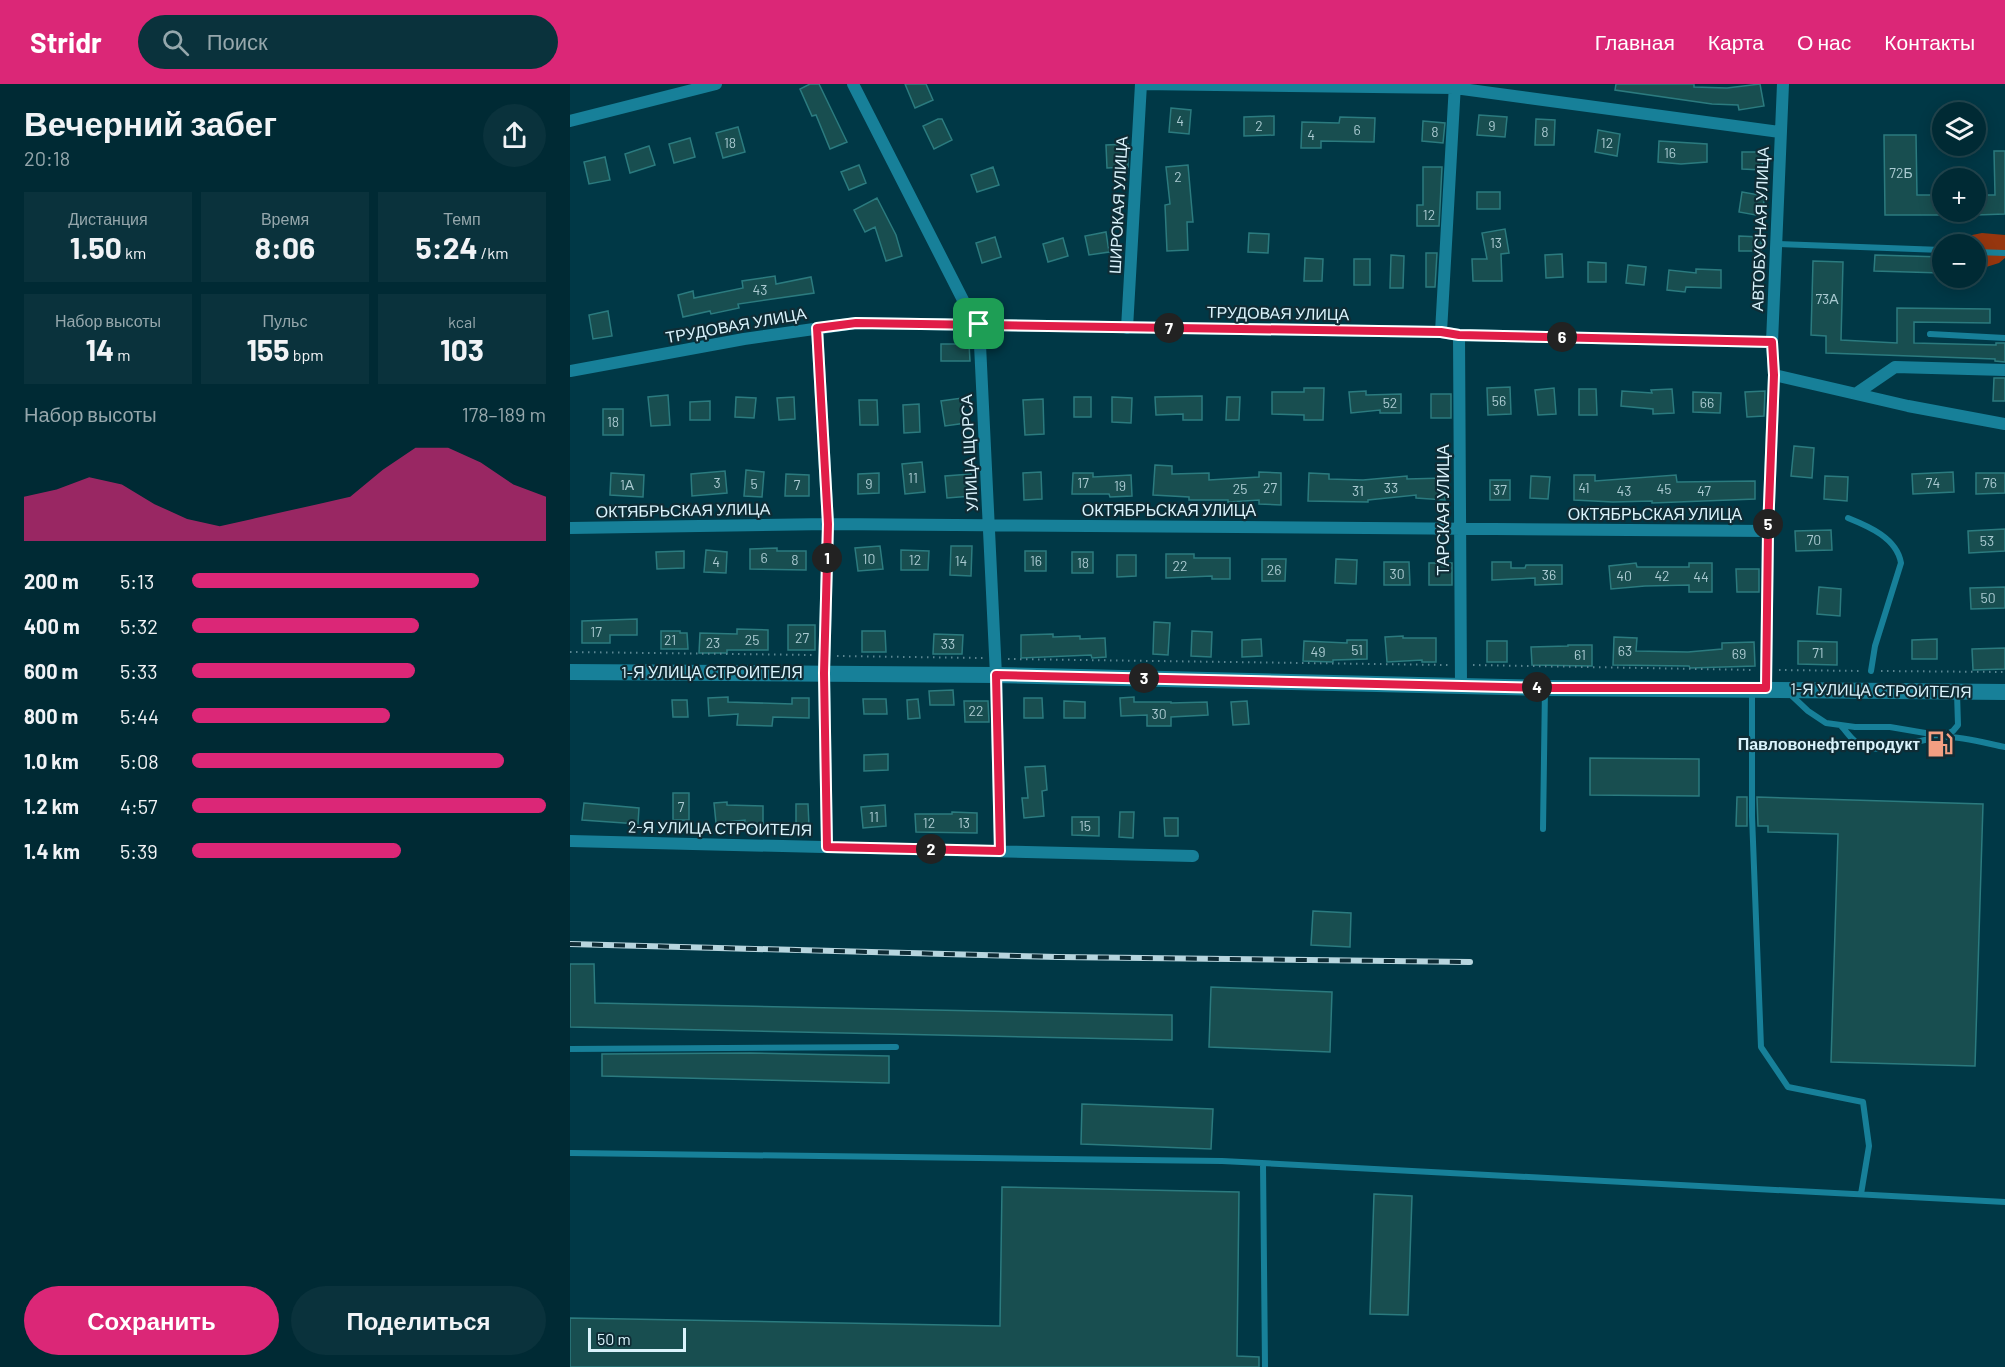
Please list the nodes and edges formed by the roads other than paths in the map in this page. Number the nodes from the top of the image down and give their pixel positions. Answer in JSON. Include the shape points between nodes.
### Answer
{"nodes":[{"id":1,"x":716,"y":84,"type":"edge"},
{"id":2,"x":853,"y":84,"type":"edge"},
{"id":3,"x":1141,"y":84,"type":"edge"},
{"id":4,"x":1783,"y":84,"type":"edge"},
{"id":5,"x":1455,"y":86,"type":"edge"},
{"id":6,"x":570,"y":121,"type":"edge"},
{"id":7,"x":1780,"y":132,"type":"junction"},
{"id":8,"x":1776,"y":244,"type":"junction"},
{"id":9,"x":1932,"y":250,"type":"edge"},
{"id":10,"x":1986,"y":252,"type":"edge"},
{"id":11,"x":2005,"y":253,"type":"edge"},
{"id":12,"x":979,"y":324,"type":"junction"},
{"id":13,"x":817,"y":328,"type":"junction"},
{"id":14,"x":1127,"y":328,"type":"junction"},
{"id":15,"x":1441,"y":332,"type":"junction"},
{"id":16,"x":1930,"y":334,"type":"dead end"},
{"id":17,"x":1459,"y":335,"type":"junction"},
{"id":18,"x":2005,"y":339,"type":"edge"},
{"id":19,"x":1772,"y":342,"type":"junction"},
{"id":20,"x":2005,"y":370,"type":"edge"},
{"id":21,"x":570,"y":371,"type":"edge"},
{"id":22,"x":1774,"y":375,"type":"junction"},
{"id":23,"x":1857,"y":393,"type":"junction"},
{"id":24,"x":2005,"y":424,"type":"edge"},
{"id":25,"x":1848,"y":518,"type":"dead end"},
{"id":26,"x":828,"y":524,"type":"junction"},
{"id":27,"x":989,"y":525,"type":"junction"},
{"id":28,"x":570,"y":528,"type":"edge"},
{"id":29,"x":1460,"y":529,"type":"junction"},
{"id":30,"x":1768,"y":531,"type":"junction"},
{"id":31,"x":995,"y":667,"type":"junction"},
{"id":32,"x":1871,"y":671,"type":"road end"},
{"id":33,"x":570,"y":672,"type":"edge"},
{"id":34,"x":824,"y":673,"type":"junction"},
{"id":35,"x":1461,"y":685,"type":"junction"},
{"id":36,"x":1545,"y":688,"type":"junction"},
{"id":37,"x":1759,"y":688,"type":"junction"},
{"id":38,"x":1786,"y":689,"type":"junction"},
{"id":39,"x":1957,"y":691,"type":"junction"},
{"id":40,"x":2005,"y":692,"type":"edge"},
{"id":41,"x":1841,"y":725,"type":"junction"},
{"id":42,"x":1942,"y":736,"type":"junction"},
{"id":43,"x":2005,"y":747,"type":"edge"},
{"id":44,"x":1543,"y":830,"type":"dead end"},
{"id":45,"x":570,"y":841,"type":"edge"},
{"id":46,"x":827,"y":847,"type":"junction"},
{"id":47,"x":1000,"y":851,"type":"junction"},
{"id":48,"x":1193,"y":856,"type":"dead end"},
{"id":49,"x":896,"y":1047,"type":"dead end"},
{"id":50,"x":570,"y":1049,"type":"edge"},
{"id":51,"x":570,"y":1153,"type":"edge"},
{"id":52,"x":1263,"y":1164,"type":"junction"},
{"id":53,"x":1861,"y":1194,"type":"junction"},
{"id":54,"x":2005,"y":1202,"type":"edge"},
{"id":55,"x":1265,"y":1367,"type":"edge"}],
"edges":[{"from":1,"to":6,"type":"street"},
{"from":2,"to":12,"type":"street","via":[[963,300]]},
{"from":3,"to":5,"type":"street","name":"АВТОБУСНАЯ УЛИЦА"},
{"from":3,"to":14,"type":"street","name":"ШИРОКАЯ УЛИЦА"},
{"from":4,"to":7,"type":"street","name":"АВТОБУСНАЯ УЛИЦА"},
{"from":5,"to":7,"type":"street","name":"АВТОБУСНАЯ УЛИЦА"},
{"from":5,"to":15,"type":"street"},
{"from":7,"to":8,"type":"street","name":"АВТОБУСНАЯ УЛИЦА"},
{"from":8,"to":9,"type":"lane"},
{"from":8,"to":19,"type":"street","name":"АВТОБУСНАЯ УЛИЦА"},
{"from":10,"to":11,"type":"lane"},
{"from":12,"to":13,"type":"street","name":"ТРУДОВАЯ УЛИЦА","via":[[856,323]]},
{"from":12,"to":14,"type":"street","name":"ТРУДОВАЯ УЛИЦА"},
{"from":12,"to":27,"type":"street","name":"УЛИЦА ЩОРСА"},
{"from":13,"to":21,"type":"street","name":"ТРУДОВАЯ УЛИЦА"},
{"from":13,"to":26,"type":"street"},
{"from":14,"to":15,"type":"street","name":"ТРУДОВАЯ УЛИЦА"},
{"from":15,"to":17,"type":"street","name":"ТРУДОВАЯ УЛИЦА"},
{"from":16,"to":18,"type":"lane"},
{"from":17,"to":19,"type":"street","name":"ТРУДОВАЯ УЛИЦА"},
{"from":17,"to":29,"type":"street","name":"ТАРСКАЯ УЛИЦА"},
{"from":19,"to":22,"type":"street","name":"АВТОБУСНАЯ УЛИЦА"},
{"from":20,"to":23,"type":"street","via":[[1895,367]]},
{"from":22,"to":23,"type":"street"},
{"from":22,"to":30,"type":"street","name":"АВТОБУСНАЯ УЛИЦА"},
{"from":23,"to":24,"type":"street"},
{"from":25,"to":32,"type":"lane","via":[[1871,527],[1900,556]]},
{"from":26,"to":27,"type":"street","name":"ОКТЯБРЬСКАЯ УЛИЦА"},
{"from":26,"to":28,"type":"street","name":"ОКТЯБРЬСКАЯ УЛИЦА"},
{"from":26,"to":34,"type":"street"},
{"from":27,"to":29,"type":"street","name":"ОКТЯБРЬСКАЯ УЛИЦА"},
{"from":27,"to":31,"type":"street","name":"УЛИЦА ЩОРСА"},
{"from":29,"to":30,"type":"street","name":"ОКТЯБРЬСКАЯ УЛИЦА"},
{"from":29,"to":35,"type":"street","name":"ТАРСКАЯ УЛИЦА"},
{"from":30,"to":37,"type":"street","name":"АВТОБУСНАЯ УЛИЦА","via":[[1766,670]]},
{"from":31,"to":34,"type":"street","name":"1-Я УЛИЦА СТРОИТЕЛЯ"},
{"from":31,"to":35,"type":"street","name":"1-Я УЛИЦА СТРОИТЕЛЯ"},
{"from":31,"to":47,"type":"street","name":"УЛИЦА ЩОРСА"},
{"from":33,"to":34,"type":"street","name":"1-Я УЛИЦА СТРОИТЕЛЯ"},
{"from":34,"to":46,"type":"street"},
{"from":35,"to":36,"type":"street","name":"1-Я УЛИЦА СТРОИТЕЛЯ"},
{"from":36,"to":37,"type":"street","name":"1-Я УЛИЦА СТРОИТЕЛЯ"},
{"from":36,"to":44,"type":"lane"},
{"from":37,"to":38,"type":"street","name":"1-Я УЛИЦА СТРОИТЕЛЯ"},
{"from":37,"to":53,"type":"lane","via":[[1752,816],[1761,1047],[1788,1087],[1863,1102],[1869,1146]]},
{"from":38,"to":39,"type":"street","name":"1-Я УЛИЦА СТРОИТЕЛЯ"},
{"from":38,"to":41,"type":"lane","via":[[1826,723]]},
{"from":39,"to":40,"type":"street","name":"1-Я УЛИЦА СТРОИТЕЛЯ"},
{"from":39,"to":42,"type":"lane","via":[[1958,725]]},
{"from":41,"to":42,"type":"lane","via":[[1890,727]]},
{"from":41,"to":42,"type":"lane","via":[[1854,741],[1876,750]]},
{"from":42,"to":43,"type":"lane"},
{"from":45,"to":46,"type":"street","name":"2-Я УЛИЦА СТРОИТЕЛЯ"},
{"from":46,"to":47,"type":"street","name":"2-Я УЛИЦА СТРОИТЕЛЯ"},
{"from":47,"to":48,"type":"street","name":"2-Я УЛИЦА СТРОИТЕЛЯ"},
{"from":49,"to":50,"type":"lane"},
{"from":51,"to":52,"type":"lane"},
{"from":52,"to":53,"type":"lane"},
{"from":52,"to":55,"type":"lane"},
{"from":53,"to":54,"type":"lane"}]}
